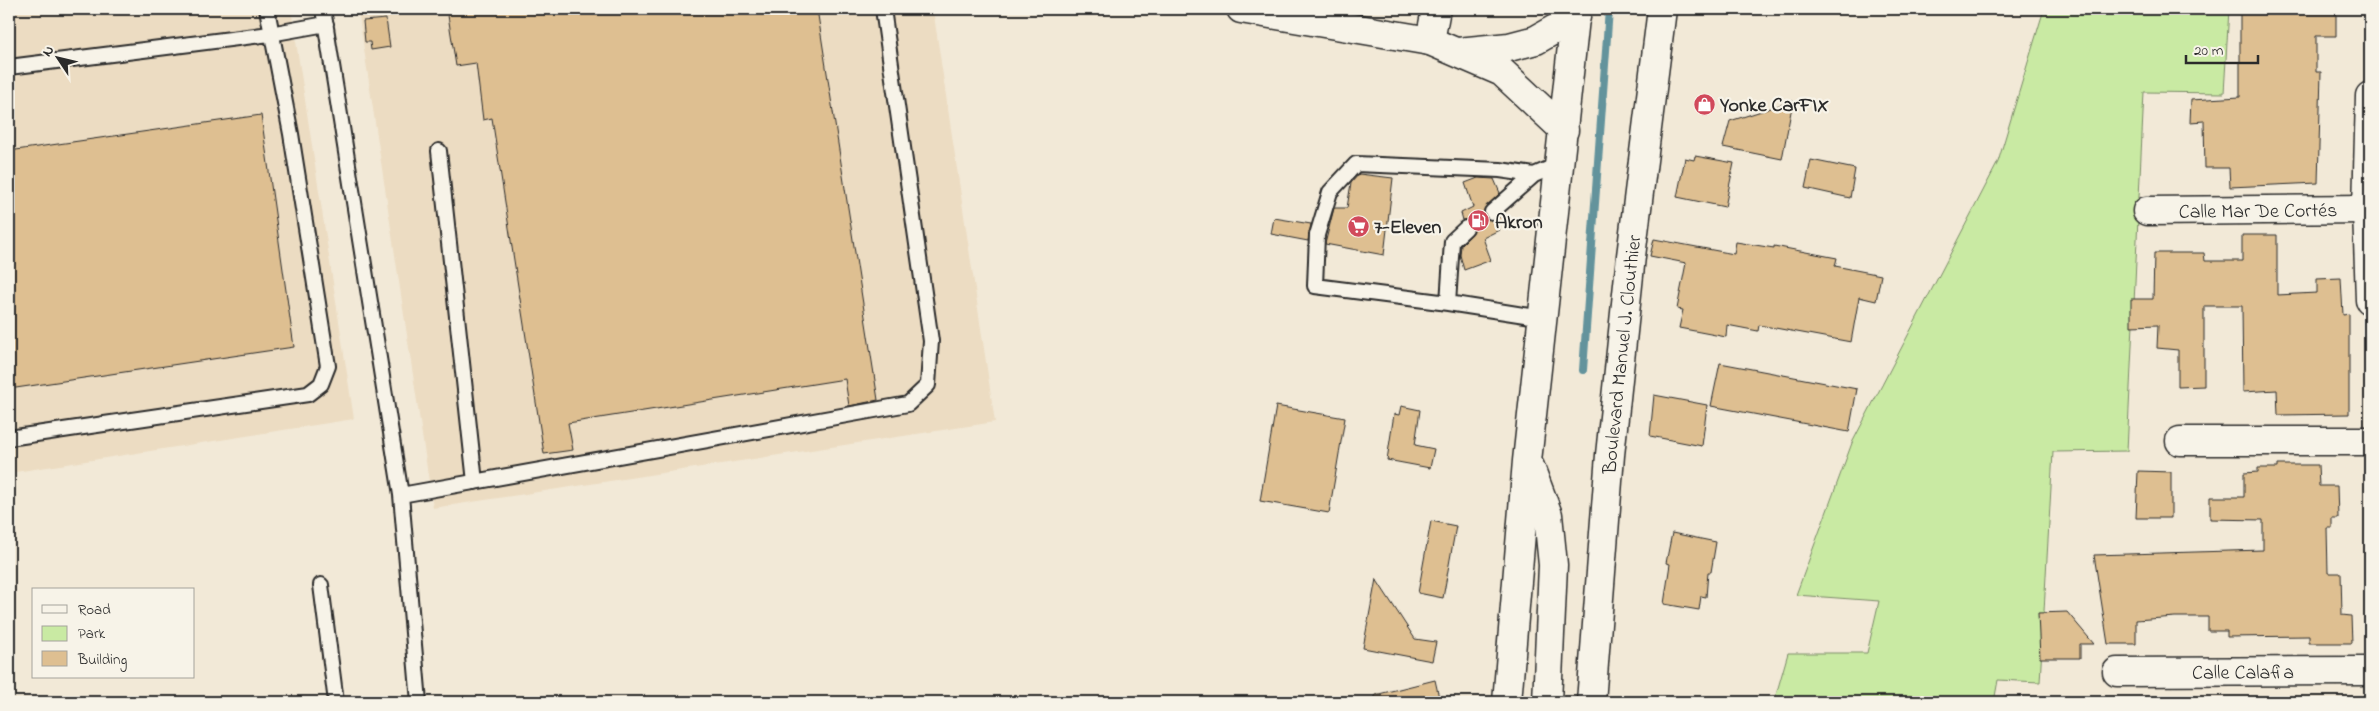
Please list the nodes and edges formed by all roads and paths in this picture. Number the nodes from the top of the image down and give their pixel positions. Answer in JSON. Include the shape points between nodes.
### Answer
{"nodes":[{"id":1,"x":267,"y":9,"type":"edge"},
{"id":2,"x":323,"y":9,"type":"edge"},
{"id":3,"x":883,"y":9,"type":"edge"},
{"id":4,"x":1241,"y":9,"type":"edge"},
{"id":5,"x":1436,"y":9,"type":"edge"},
{"id":6,"x":1662,"y":9,"type":"edge"},
{"id":7,"x":1576,"y":13,"type":"edge"},
{"id":8,"x":326,"y":24,"type":"junction"},
{"id":9,"x":270,"y":34,"type":"junction"},
{"id":10,"x":1430,"y":41,"type":"junction"},
{"id":11,"x":1456,"y":52,"type":"junction"},
{"id":12,"x":9,"y":67,"type":"edge"},
{"id":13,"x":2370,"y":96,"type":"edge"},
{"id":14,"x":2370,"y":125,"type":"edge"},
{"id":15,"x":1564,"y":130,"type":"junction"},
{"id":16,"x":438,"y":151,"type":"dead end"},
{"id":17,"x":1560,"y":164,"type":"junction"},
{"id":18,"x":1534,"y":175,"type":"junction"},
{"id":19,"x":2369,"y":209,"type":"edge"},
{"id":20,"x":2147,"y":210,"type":"dead end"},
{"id":21,"x":1492,"y":212,"type":"dead end"},
{"id":22,"x":1466,"y":228,"type":"dead end"},
{"id":23,"x":2370,"y":300,"type":"edge"},
{"id":24,"x":1448,"y":302,"type":"junction"},
{"id":25,"x":1543,"y":318,"type":"junction"},
{"id":26,"x":9,"y":438,"type":"edge"},
{"id":27,"x":2370,"y":440,"type":"edge"},
{"id":28,"x":2180,"y":441,"type":"dead end"},
{"id":29,"x":1527,"y":461,"type":"junction"},
{"id":30,"x":475,"y":482,"type":"junction"},
{"id":31,"x":401,"y":495,"type":"junction"},
{"id":32,"x":321,"y":585,"type":"dead end"},
{"id":33,"x":2370,"y":671,"type":"edge"},
{"id":34,"x":2117,"y":672,"type":"dead end"},
{"id":35,"x":336,"y":702,"type":"edge"},
{"id":36,"x":419,"y":702,"type":"edge"},
{"id":37,"x":1507,"y":702,"type":"edge"},
{"id":38,"x":1547,"y":702,"type":"edge"},
{"id":39,"x":1591,"y":702,"type":"edge"}],
"edges":[{"from":1,"to":9,"type":"lane"},
{"from":2,"to":8,"type":"lane"},
{"from":3,"to":30,"type":"lane","via":[[931,340],[928,385],[908,404]]},
{"from":4,"to":10,"type":"main road"},
{"from":5,"to":10,"type":"main road"},
{"from":6,"to":39,"type":"main road","name":"Boulevard Manuel J. Clouthier","via":[[1634,226],[1610,455]]},
{"from":7,"to":11,"type":"main road","via":[[1536,40],[1509,47]]},
{"from":7,"to":15,"type":"main road"},
{"from":8,"to":9,"type":"lane"},
{"from":8,"to":31,"type":"lane"},
{"from":9,"to":12,"type":"lane"},
{"from":9,"to":26,"type":"lane","via":[[291,134],[328,366],[321,384],[308,394]]},
{"from":10,"to":11,"type":"main road"},
{"from":11,"to":15,"type":"main road","via":[[1502,72]]},
{"from":13,"to":14,"type":"main road"},
{"from":14,"to":19,"type":"main road"},
{"from":15,"to":17,"type":"main road"},
{"from":16,"to":30,"type":"lane"},
{"from":17,"to":18,"type":"lane"},
{"from":17,"to":25,"type":"main road"},
{"from":18,"to":21,"type":"lane"},
{"from":18,"to":24,"type":"lane","via":[[1500,170],[1356,164],[1330,192],[1317,235],[1315,286]]},
{"from":19,"to":20,"type":"main road","name":"Calle Mar De Cortés"},
{"from":19,"to":23,"type":"main road"},
{"from":22,"to":24,"type":"lane","via":[[1452,241]]},
{"from":24,"to":25,"type":"lane"},
{"from":25,"to":29,"type":"main road"},
{"from":27,"to":28,"type":"main road"},
{"from":29,"to":37,"type":"main road"},
{"from":29,"to":38,"type":"main road","via":[[1548,515],[1553,564]]},
{"from":30,"to":31,"type":"lane"},
{"from":31,"to":36,"type":"lane"},
{"from":32,"to":35,"type":"lane"},
{"from":33,"to":34,"type":"main road","name":"Calle Calafia"}]}
